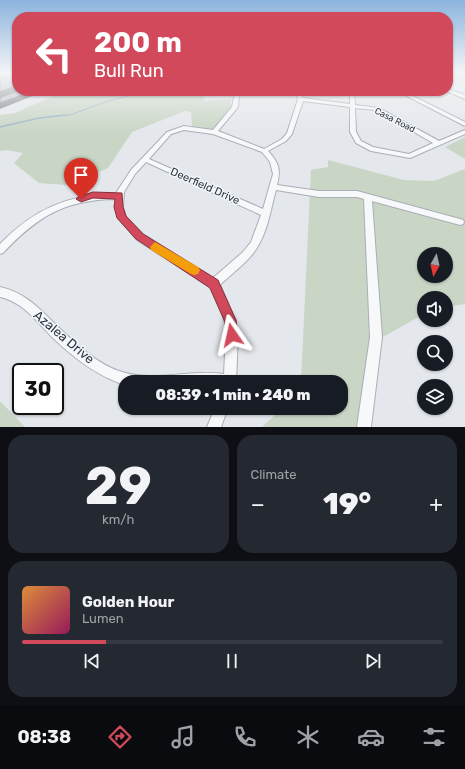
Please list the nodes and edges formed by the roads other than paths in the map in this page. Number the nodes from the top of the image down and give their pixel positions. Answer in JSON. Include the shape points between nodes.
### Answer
{"nodes":[{"id":1,"x":455,"y":93,"type":"edge"},
{"id":2,"x":237,"y":96,"type":"edge"},
{"id":3,"x":300,"y":96,"type":"edge"},
{"id":4,"x":352,"y":96,"type":"edge"},
{"id":5,"x":409,"y":96,"type":"edge"},
{"id":6,"x":465,"y":97,"type":"edge"},
{"id":7,"x":301,"y":99,"type":"junction"},
{"id":8,"x":352,"y":105,"type":"junction"},
{"id":9,"x":465,"y":124,"type":"edge"},
{"id":10,"x":214,"y":132,"type":"junction"},
{"id":11,"x":465,"y":132,"type":"edge"},
{"id":12,"x":439,"y":144,"type":"junction"},
{"id":13,"x":264,"y":151,"type":"junction"},
{"id":14,"x":146,"y":160,"type":"junction"},
{"id":15,"x":273,"y":187,"type":"junction"},
{"id":16,"x":119,"y":196,"type":"junction"},
{"id":17,"x":368,"y":197,"type":"junction"},
{"id":18,"x":265,"y":213,"type":"junction"},
{"id":19,"x":460,"y":222,"type":"dead end"},
{"id":20,"x":0,"y":250,"type":"edge"},
{"id":21,"x":214,"y":284,"type":"junction"},
{"id":22,"x":0,"y":292,"type":"edge"},
{"id":23,"x":118,"y":375,"type":"edge"},
{"id":24,"x":230,"y":375,"type":"edge"},
{"id":25,"x":219,"y":415,"type":"edge"},
{"id":26,"x":214,"y":427,"type":"edge"},
{"id":27,"x":364,"y":427,"type":"edge"}],
"edges":[{"from":1,"to":6,"type":"street"},
{"from":2,"to":10,"type":"street","via":[[235,107]]},
{"from":3,"to":7,"type":"street"},
{"from":4,"to":8,"type":"street"},
{"from":5,"to":9,"type":"street"},
{"from":7,"to":8,"type":"street","name":"Casa Road"},
{"from":7,"to":13,"type":"street","via":[[288,137]]},
{"from":8,"to":12,"type":"street","name":"Casa Road","via":[[384,112]]},
{"from":8,"to":12,"type":"street","via":[[353,132],[362,145],[400,156],[410,156]]},
{"from":10,"to":13,"type":"street"},
{"from":10,"to":14,"type":"street","via":[[184,128],[173,131]]},
{"from":11,"to":12,"type":"street"},
{"from":13,"to":15,"type":"street","via":[[275,166]]},
{"from":14,"to":16,"type":"street","via":[[124,183]]},
{"from":14,"to":18,"type":"street","name":"Deerfield Drive"},
{"from":15,"to":17,"type":"street","via":[[320,194],[357,194]]},
{"from":15,"to":18,"type":"street"},
{"from":16,"to":20,"type":"street","via":[[93,195],[57,206],[37,216],[20,229]]},
{"from":16,"to":21,"type":"street","via":[[118,207],[122,218],[140,236]]},
{"from":17,"to":19,"type":"street"},
{"from":17,"to":27,"type":"street","via":[[376,337]]},
{"from":18,"to":21,"type":"street","via":[[254,244],[231,270]]},
{"from":21,"to":24,"type":"street","via":[[230,320]]},
{"from":22,"to":23,"type":"street","name":"Azalea Drive","via":[[10,294],[24,303],[74,348],[105,370]]},
{"from":25,"to":26,"type":"street"}]}
